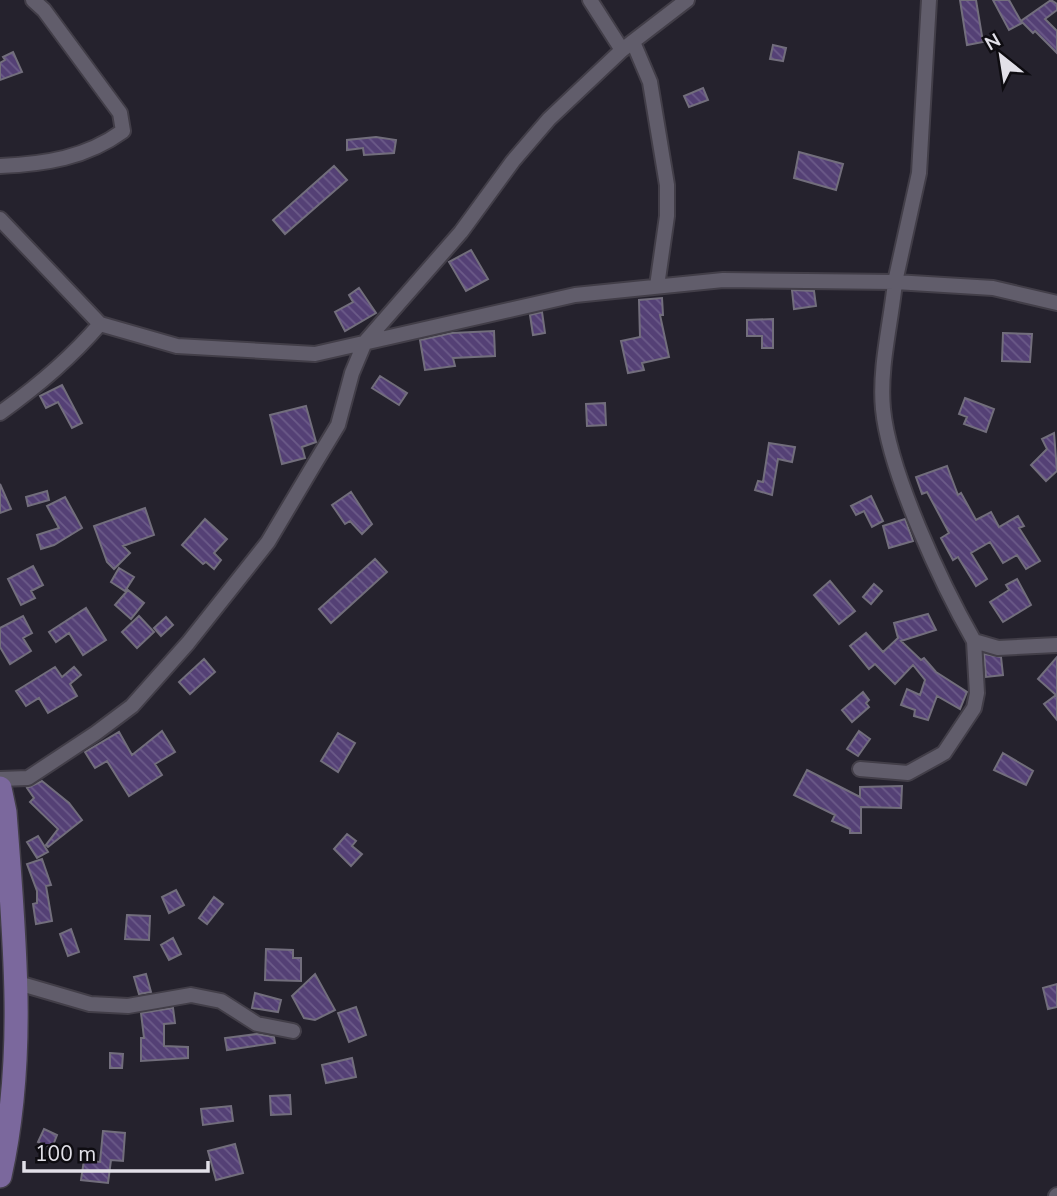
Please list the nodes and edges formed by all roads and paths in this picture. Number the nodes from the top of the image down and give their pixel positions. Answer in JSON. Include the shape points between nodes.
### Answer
{"nodes":[{"id":1,"x":33,"y":0,"type":"edge"},
{"id":2,"x":590,"y":0,"type":"edge"},
{"id":3,"x":687,"y":0,"type":"edge"},
{"id":4,"x":929,"y":0,"type":"edge"},
{"id":5,"x":627,"y":46,"type":"junction"},
{"id":6,"x":0,"y":166,"type":"edge"},
{"id":7,"x":0,"y":219,"type":"edge"},
{"id":8,"x":895,"y":282,"type":"junction"},
{"id":9,"x":657,"y":286,"type":"junction"},
{"id":10,"x":1057,"y":303,"type":"edge"},
{"id":11,"x":100,"y":324,"type":"junction"},
{"id":12,"x":365,"y":342,"type":"junction"},
{"id":13,"x":0,"y":414,"type":"edge"},
{"id":14,"x":974,"y":642,"type":"junction"},
{"id":15,"x":1057,"y":645,"type":"edge"},
{"id":16,"x":860,"y":769,"type":"dead end"},
{"id":17,"x":0,"y":779,"type":"edge"},
{"id":18,"x":0,"y":788,"type":"edge"},
{"id":19,"x":6,"y":895,"type":"edge"},
{"id":20,"x":18,"y":983,"type":"junction"},
{"id":21,"x":293,"y":1031,"type":"dead end"},
{"id":22,"x":0,"y":1176,"type":"edge"}],
"edges":[{"from":1,"to":6,"type":"street","via":[[120,113],[122,131],[98,149],[58,161]]},
{"from":2,"to":5,"type":"street"},
{"from":3,"to":5,"type":"street"},
{"from":4,"to":8,"type":"street","via":[[919,173]]},
{"from":5,"to":9,"type":"street","via":[[650,82],[667,185]]},
{"from":5,"to":12,"type":"street","via":[[540,130],[461,232]]},
{"from":7,"to":11,"type":"street"},
{"from":8,"to":9,"type":"street","via":[[723,280]]},
{"from":8,"to":10,"type":"street","via":[[993,288]]},
{"from":8,"to":14,"type":"street","via":[[883,410],[897,467]]},
{"from":9,"to":12,"type":"street","via":[[575,295]]},
{"from":11,"to":12,"type":"street","via":[[177,346],[315,354]]},
{"from":11,"to":13,"type":"street","via":[[46,380]]},
{"from":12,"to":17,"type":"street","via":[[338,425],[268,542],[188,643],[132,706],[96,733],[28,778]]},
{"from":14,"to":15,"type":"street","via":[[998,648]]},
{"from":14,"to":16,"type":"street","via":[[974,708],[944,753],[908,773]]},
{"from":18,"to":19,"type":"main road","via":[[5,812]]},
{"from":19,"to":20,"type":"main road"},
{"from":20,"to":21,"type":"street","via":[[90,1004],[128,1006],[191,995],[221,1001],[257,1024]]},
{"from":20,"to":22,"type":"main road","via":[[12,1113]]}]}
